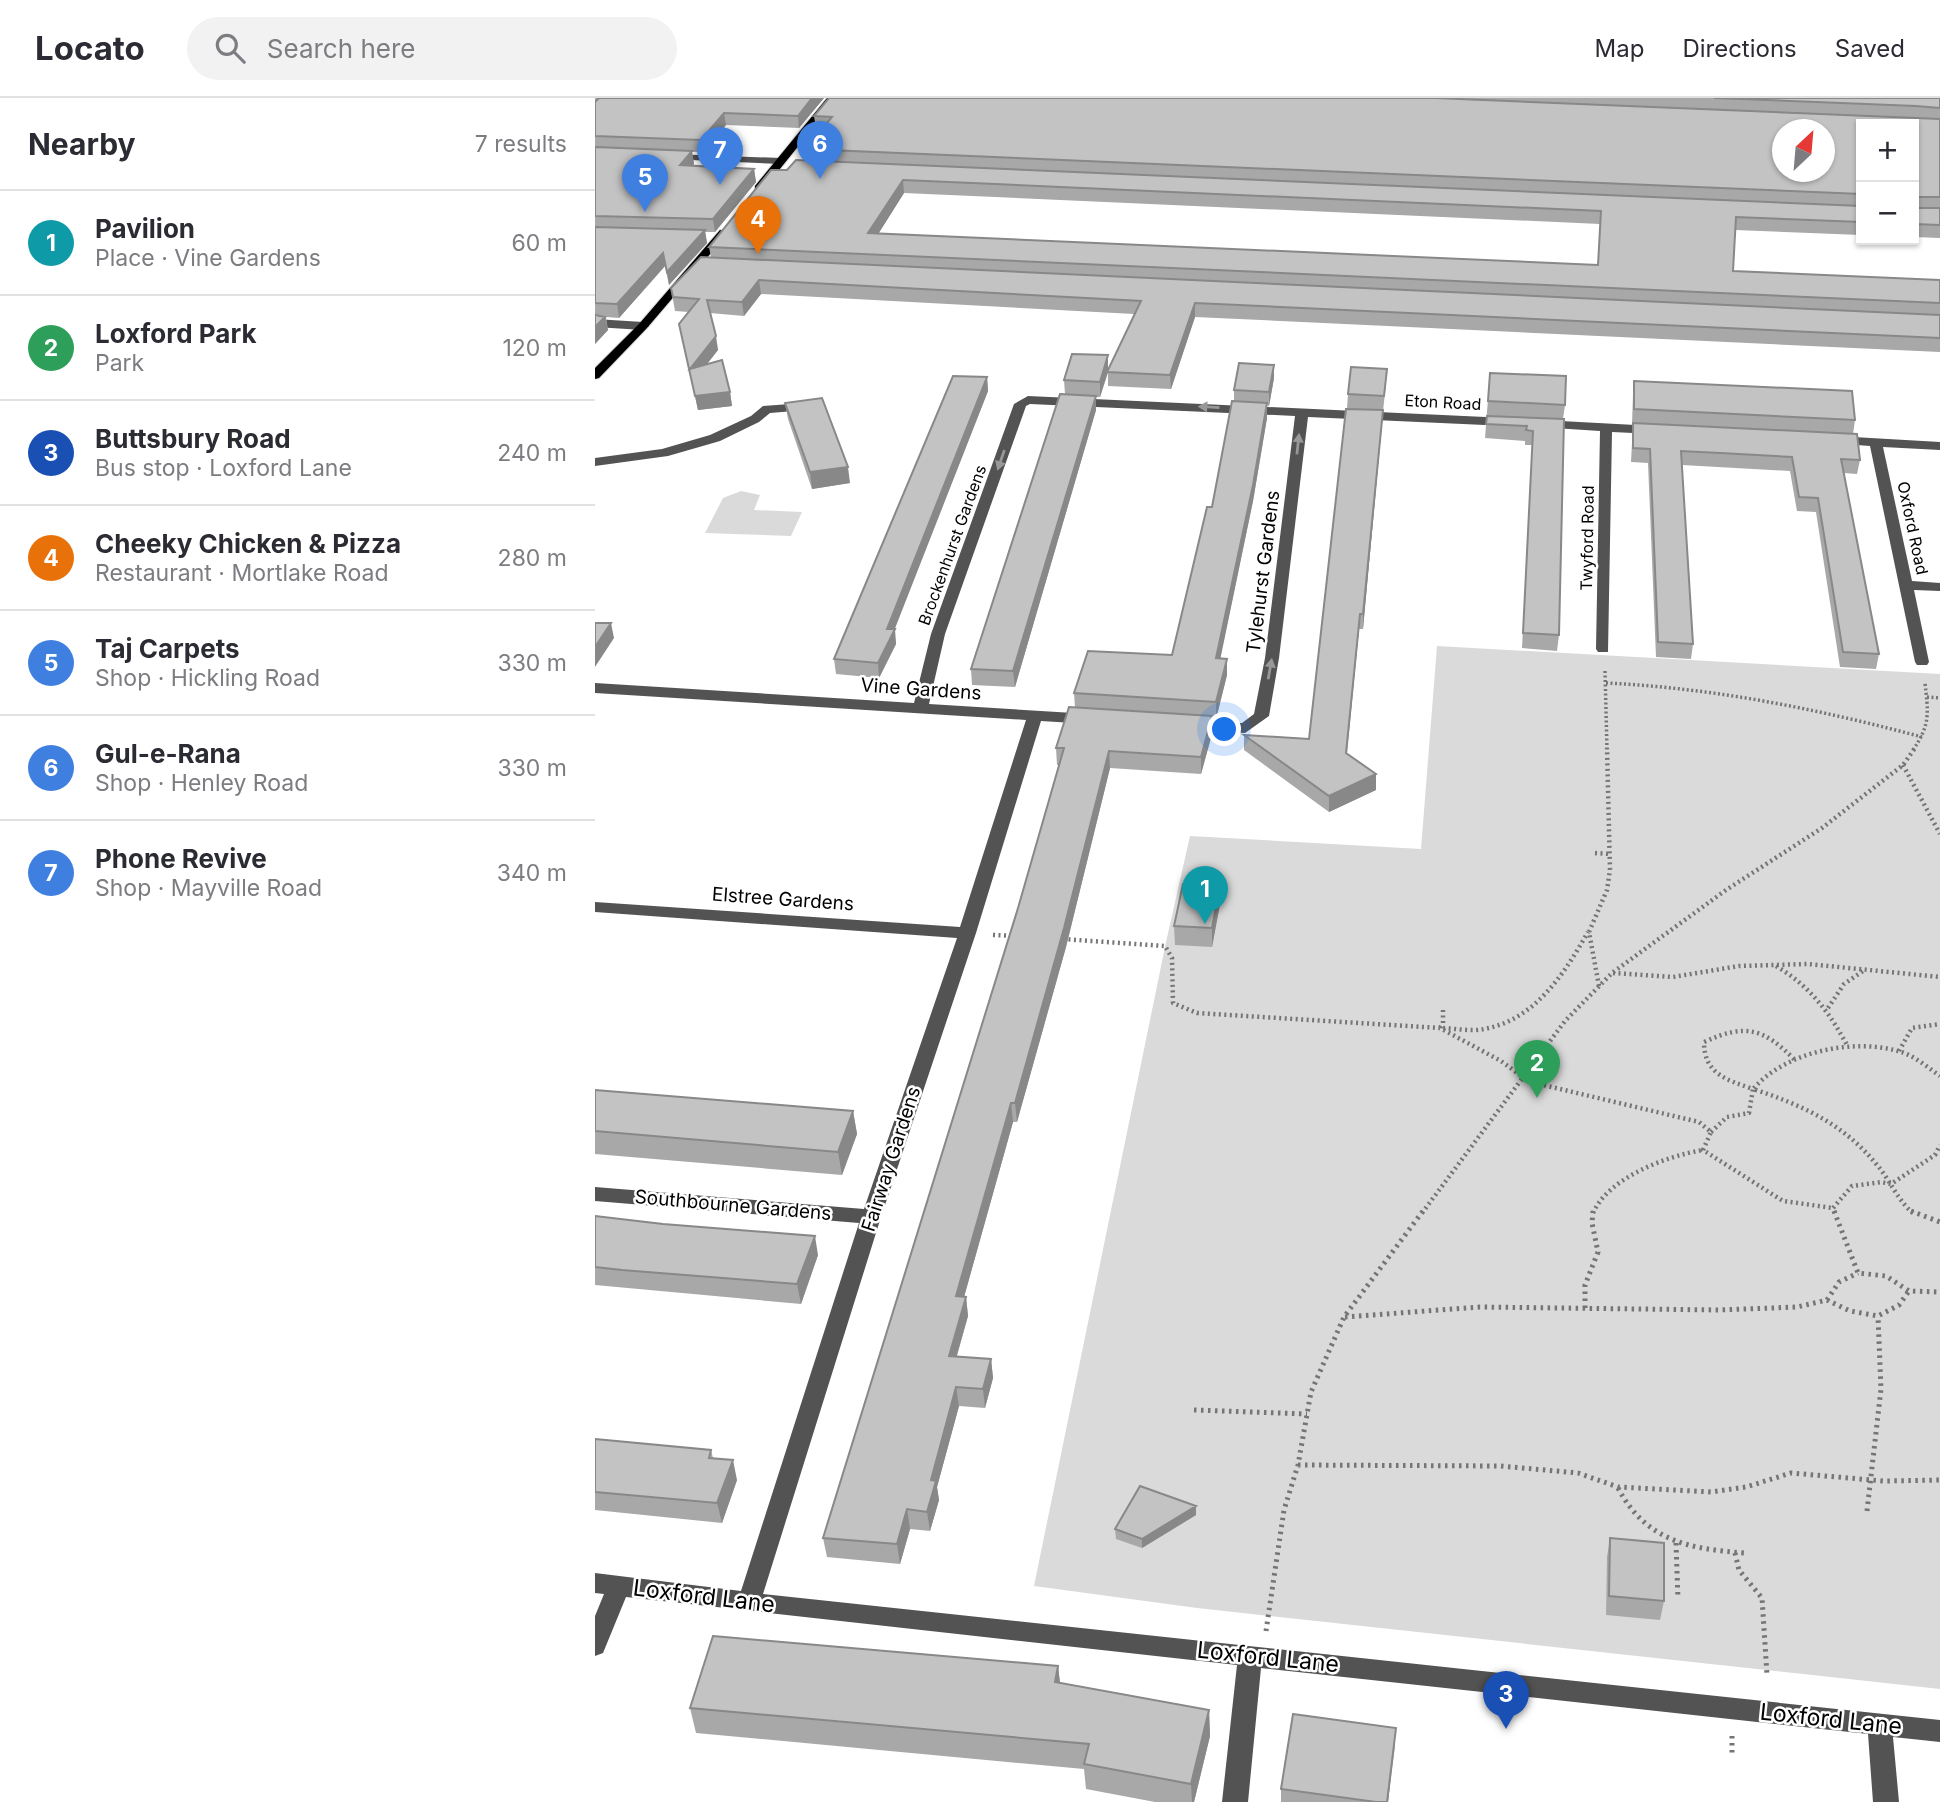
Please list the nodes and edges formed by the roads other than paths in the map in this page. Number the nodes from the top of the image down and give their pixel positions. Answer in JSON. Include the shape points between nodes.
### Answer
{"nodes":[{"id":1,"x":832,"y":98,"type":"edge"},
{"id":2,"x":661,"y":157,"type":"edge"},
{"id":3,"x":782,"y":164,"type":"junction"},
{"id":4,"x":752,"y":197,"type":"edge"},
{"id":5,"x":733,"y":222,"type":"edge"},
{"id":6,"x":705,"y":238,"type":"edge"},
{"id":7,"x":719,"y":238,"type":"junction"},
{"id":8,"x":698,"y":265,"type":"junction"},
{"id":9,"x":711,"y":266,"type":"edge"},
{"id":10,"x":595,"y":323,"type":"edge"},
{"id":11,"x":643,"y":327,"type":"junction"},
{"id":12,"x":595,"y":375,"type":"edge"},
{"id":13,"x":1028,"y":400,"type":"joint"},
{"id":14,"x":790,"y":408,"type":"edge"},
{"id":15,"x":1302,"y":412,"type":"junction"},
{"id":16,"x":1605,"y":428,"type":"junction"},
{"id":17,"x":1675,"y":432,"type":"edge"},
{"id":18,"x":1823,"y":439,"type":"edge"},
{"id":19,"x":1876,"y":443,"type":"junction"},
{"id":20,"x":1940,"y":446,"type":"edge"},
{"id":21,"x":595,"y":462,"type":"edge"},
{"id":22,"x":1907,"y":585,"type":"junction"},
{"id":23,"x":1940,"y":587,"type":"edge"},
{"id":24,"x":1603,"y":649,"type":"road end"},
{"id":25,"x":1922,"y":662,"type":"dead end"},
{"id":26,"x":595,"y":688,"type":"edge"},
{"id":27,"x":921,"y":707,"type":"junction"},
{"id":28,"x":1035,"y":716,"type":"junction"},
{"id":29,"x":1102,"y":720,"type":"edge"},
{"id":30,"x":1180,"y":724,"type":"edge"},
{"id":31,"x":595,"y":907,"type":"edge"},
{"id":32,"x":967,"y":933,"type":"junction"},
{"id":33,"x":595,"y":1194,"type":"edge"},
{"id":34,"x":871,"y":1217,"type":"junction"},
{"id":35,"x":595,"y":1583,"type":"edge"},
{"id":36,"x":619,"y":1586,"type":"junction"},
{"id":37,"x":749,"y":1602,"type":"junction"},
{"id":38,"x":595,"y":1646,"type":"edge"},
{"id":39,"x":1256,"y":1655,"type":"junction"},
{"id":40,"x":1879,"y":1724,"type":"junction"},
{"id":41,"x":1940,"y":1731,"type":"edge"},
{"id":42,"x":1235,"y":1802,"type":"edge"},
{"id":43,"x":1886,"y":1802,"type":"edge"}],
"edges":[{"from":1,"to":3,"type":"main road"},
{"from":2,"to":3,"type":"street"},
{"from":3,"to":4,"type":"main road"},
{"from":5,"to":7,"type":"main road"},
{"from":6,"to":7,"type":"street"},
{"from":7,"to":8,"type":"main road"},
{"from":8,"to":9,"type":"street"},
{"from":8,"to":11,"type":"main road"},
{"from":10,"to":11,"type":"street"},
{"from":11,"to":12,"type":"main road"},
{"from":15,"to":13,"type":"street","name":"Eton Road","one_way":true},
{"from":13,"to":27,"type":"street","name":"Brockenhurst Gardens","one_way":true,"via":[[1020,404],[938,634]]},
{"from":14,"to":21,"type":"street","via":[[767,409],[715,438],[663,453]]},
{"from":15,"to":16,"type":"street","name":"Eton Road"},
{"from":30,"to":15,"type":"street","name":"Tylehurst Gardens","one_way":true,"via":[[1245,728],[1261,716]]},
{"from":16,"to":17,"type":"street","name":"Eton Road"},
{"from":16,"to":24,"type":"street","name":"Twyford Road"},
{"from":18,"to":19,"type":"street"},
{"from":19,"to":20,"type":"street"},
{"from":19,"to":22,"type":"street","name":"Oxford Road"},
{"from":22,"to":23,"type":"street"},
{"from":22,"to":25,"type":"street","name":"Oxford Road"},
{"from":26,"to":27,"type":"street","name":"Vine Gardens"},
{"from":27,"to":28,"type":"street","name":"Vine Gardens"},
{"from":28,"to":29,"type":"street","name":"Vine Gardens"},
{"from":28,"to":32,"type":"street","name":"Fairway Gardens"},
{"from":31,"to":32,"type":"street","name":"Elstree Gardens"},
{"from":32,"to":34,"type":"street","name":"Fairway Gardens"},
{"from":33,"to":34,"type":"street","name":"Southbourne Gardens"},
{"from":34,"to":37,"type":"street","name":"Fairway Gardens"},
{"from":35,"to":36,"type":"street","name":"Loxford Lane"},
{"from":36,"to":37,"type":"street","name":"Loxford Lane"},
{"from":36,"to":38,"type":"street"},
{"from":37,"to":39,"type":"street","name":"Loxford Lane"},
{"from":39,"to":40,"type":"street","name":"Loxford Lane"},
{"from":39,"to":42,"type":"street"},
{"from":40,"to":41,"type":"street","name":"Loxford Lane"},
{"from":40,"to":43,"type":"street"}]}
